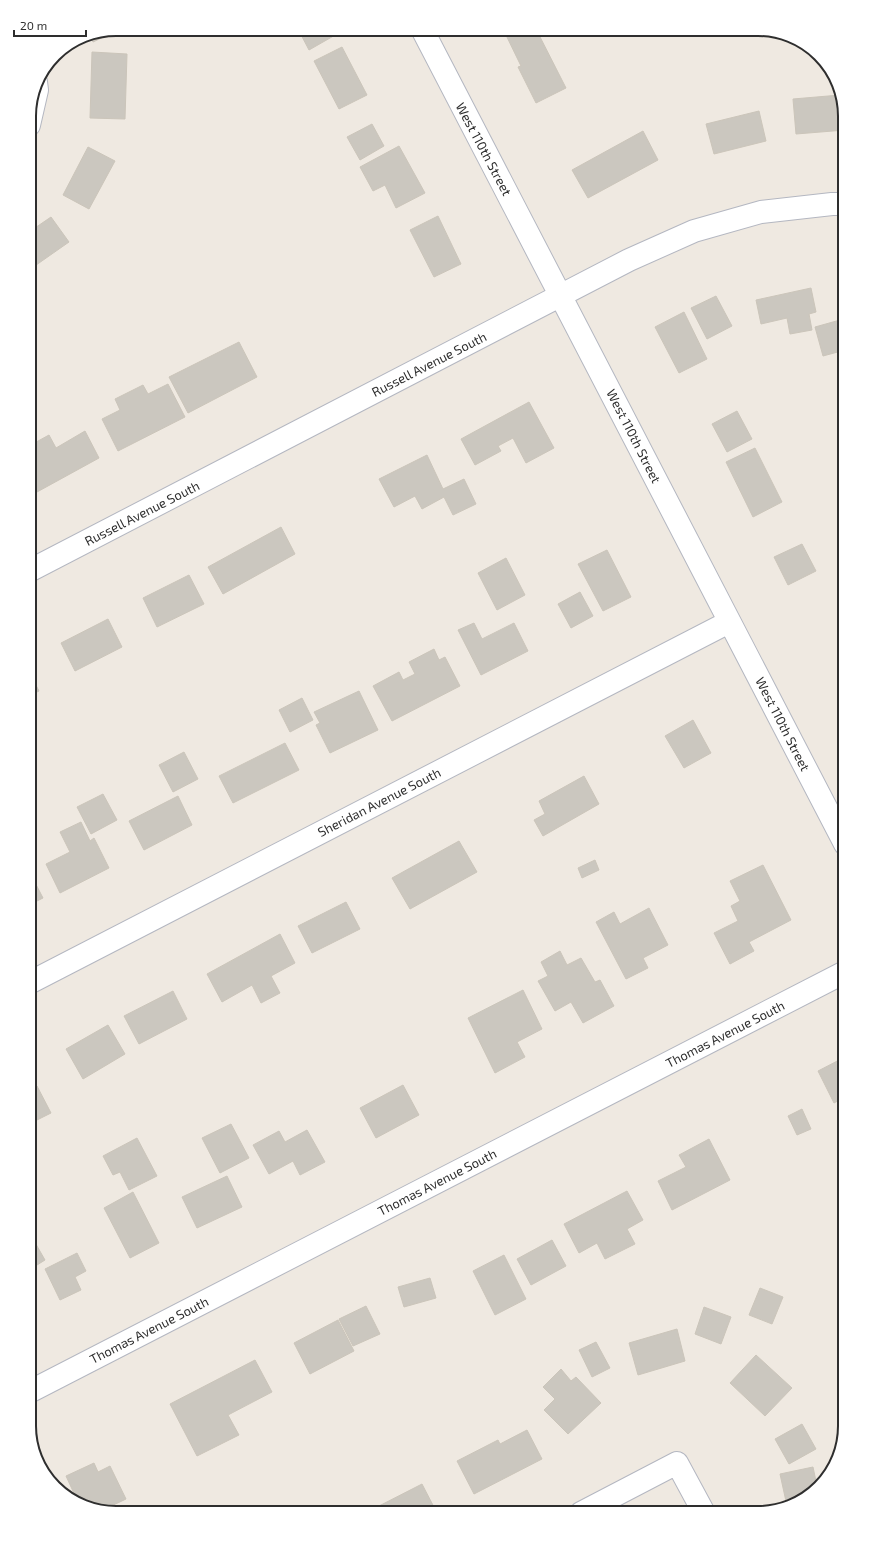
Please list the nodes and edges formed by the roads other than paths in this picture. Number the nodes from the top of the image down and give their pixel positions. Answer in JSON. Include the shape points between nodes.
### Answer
{"nodes":[{"id":1,"x":426,"y":36,"type":"edge"},
{"id":2,"x":838,"y":204,"type":"edge"},
{"id":3,"x":561,"y":296,"type":"junction"},
{"id":4,"x":36,"y":567,"type":"edge"},
{"id":5,"x":729,"y":622,"type":"junction"},
{"id":6,"x":838,"y":831,"type":"edge"},
{"id":7,"x":838,"y":976,"type":"edge"},
{"id":8,"x":36,"y":979,"type":"edge"},
{"id":9,"x":36,"y":1388,"type":"edge"},
{"id":10,"x":594,"y":1506,"type":"edge"},
{"id":11,"x":700,"y":1506,"type":"edge"}],
"edges":[{"from":1,"to":3,"type":"street","name":"West 110th Street"},
{"from":2,"to":3,"type":"street","name":"Russell Avenue South","via":[[761,212],[694,230],[629,260]]},
{"from":3,"to":4,"type":"street","name":"Russell Avenue South"},
{"from":3,"to":5,"type":"street","name":"West 110th Street"},
{"from":5,"to":6,"type":"street","name":"West 110th Street"},
{"from":5,"to":8,"type":"street","name":"Sheridan Avenue South"},
{"from":7,"to":9,"type":"street","name":"Thomas Avenue South"},
{"from":10,"to":11,"type":"street","via":[[677,1463]]}]}
